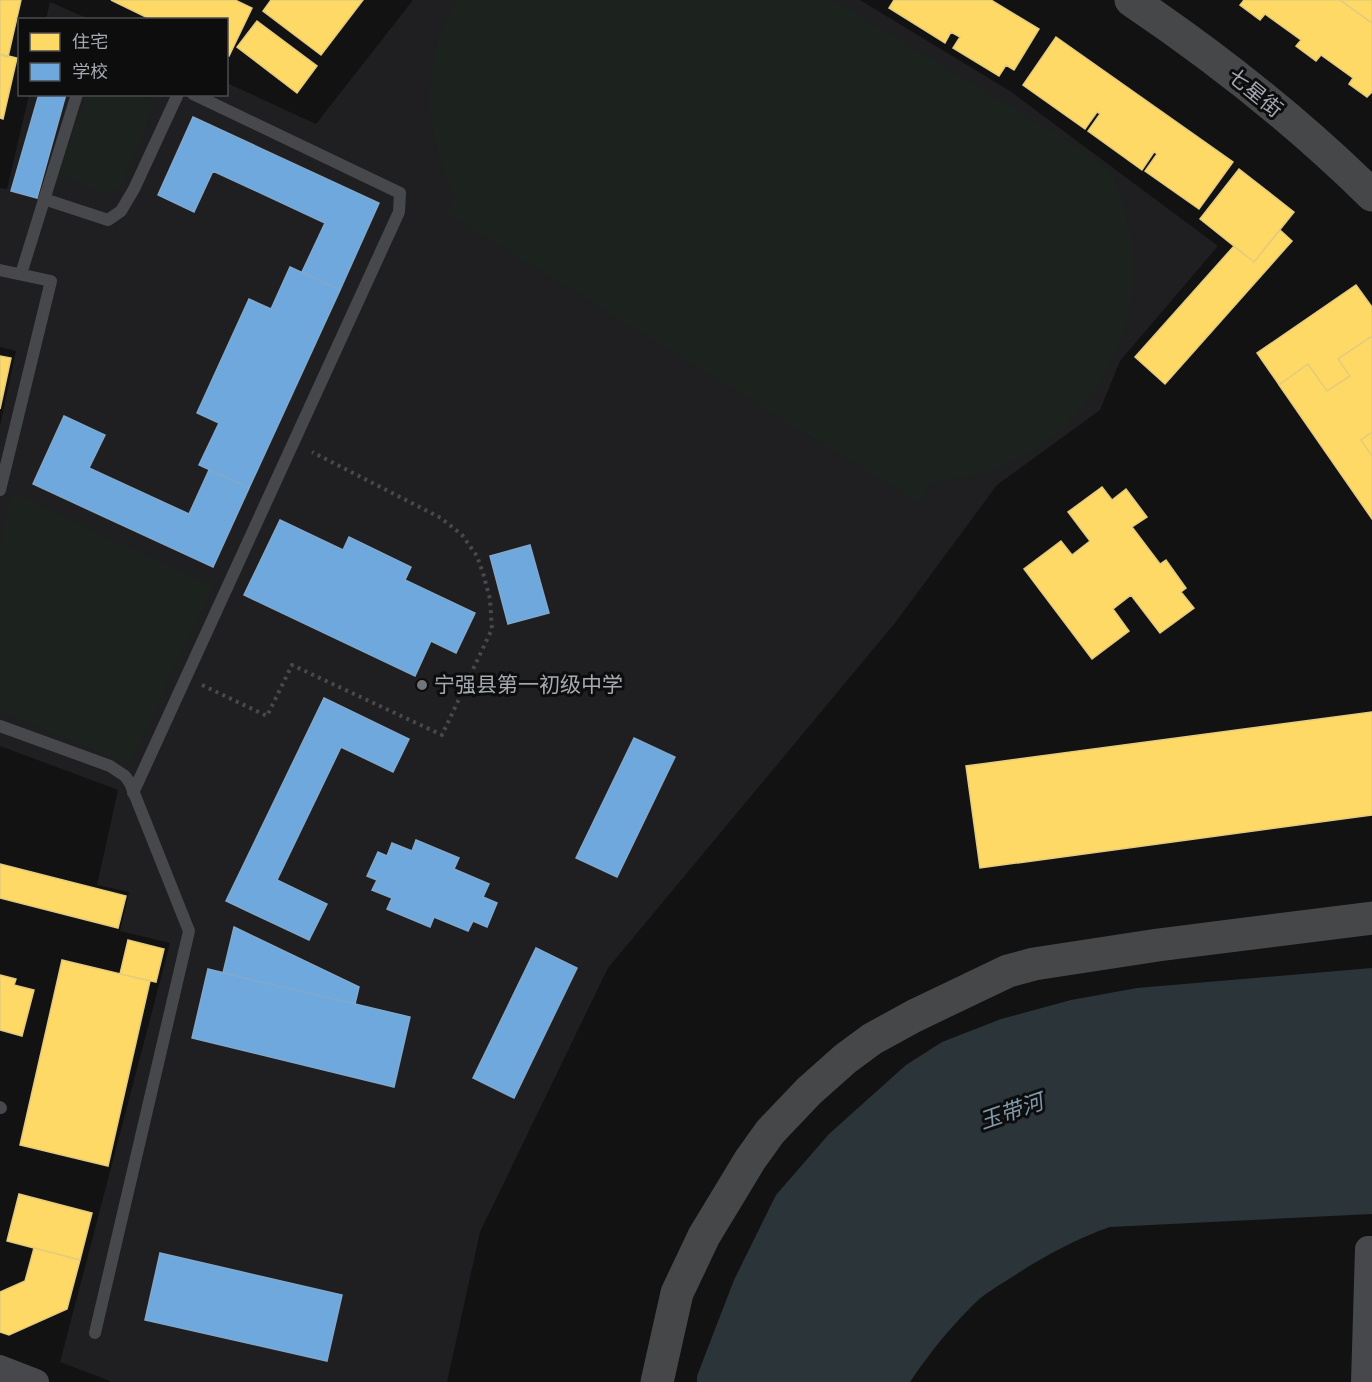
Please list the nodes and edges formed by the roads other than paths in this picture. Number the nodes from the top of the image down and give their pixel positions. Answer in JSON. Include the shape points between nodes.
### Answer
{"nodes":[{"id":1,"x":1131,"y":0,"type":"edge"},
{"id":2,"x":76,"y":96,"type":"edge"},
{"id":3,"x":177,"y":96,"type":"edge"},
{"id":4,"x":197,"y":96,"type":"edge"},
{"id":5,"x":1372,"y":195,"type":"edge"},
{"id":6,"x":44,"y":199,"type":"junction"},
{"id":7,"x":0,"y":270,"type":"edge"},
{"id":8,"x":21,"y":274,"type":"junction"},
{"id":9,"x":0,"y":490,"type":"edge"},
{"id":10,"x":0,"y":726,"type":"edge"},
{"id":11,"x":133,"y":793,"type":"junction"},
{"id":12,"x":1372,"y":918,"type":"edge"},
{"id":13,"x":1372,"y":1249,"type":"edge"},
{"id":14,"x":95,"y":1333,"type":"dead end"},
{"id":15,"x":0,"y":1368,"type":"edge"},
{"id":16,"x":36,"y":1382,"type":"edge"},
{"id":17,"x":657,"y":1382,"type":"edge"},
{"id":18,"x":1365,"y":1382,"type":"edge"}],
"edges":[{"from":1,"to":5,"type":"street","name":"七星街","via":[[1246,83]]},
{"from":2,"to":6,"type":"lane"},
{"from":3,"to":6,"type":"lane","via":[[121,211],[108,220]]},
{"from":4,"to":11,"type":"lane","via":[[400,193],[399,212]]},
{"from":6,"to":8,"type":"lane"},
{"from":7,"to":8,"type":"lane"},
{"from":8,"to":9,"type":"lane","via":[[51,280]]},
{"from":10,"to":11,"type":"lane","via":[[110,766],[125,776]]},
{"from":11,"to":14,"type":"lane","via":[[189,931]]},
{"from":12,"to":17,"type":"street","via":[[1034,964],[1008,971],[872,1039],[809,1091],[750,1160],[704,1236],[677,1293]]},
{"from":13,"to":18,"type":"street","via":[[1368,1250]]},
{"from":15,"to":16,"type":"street"}]}
